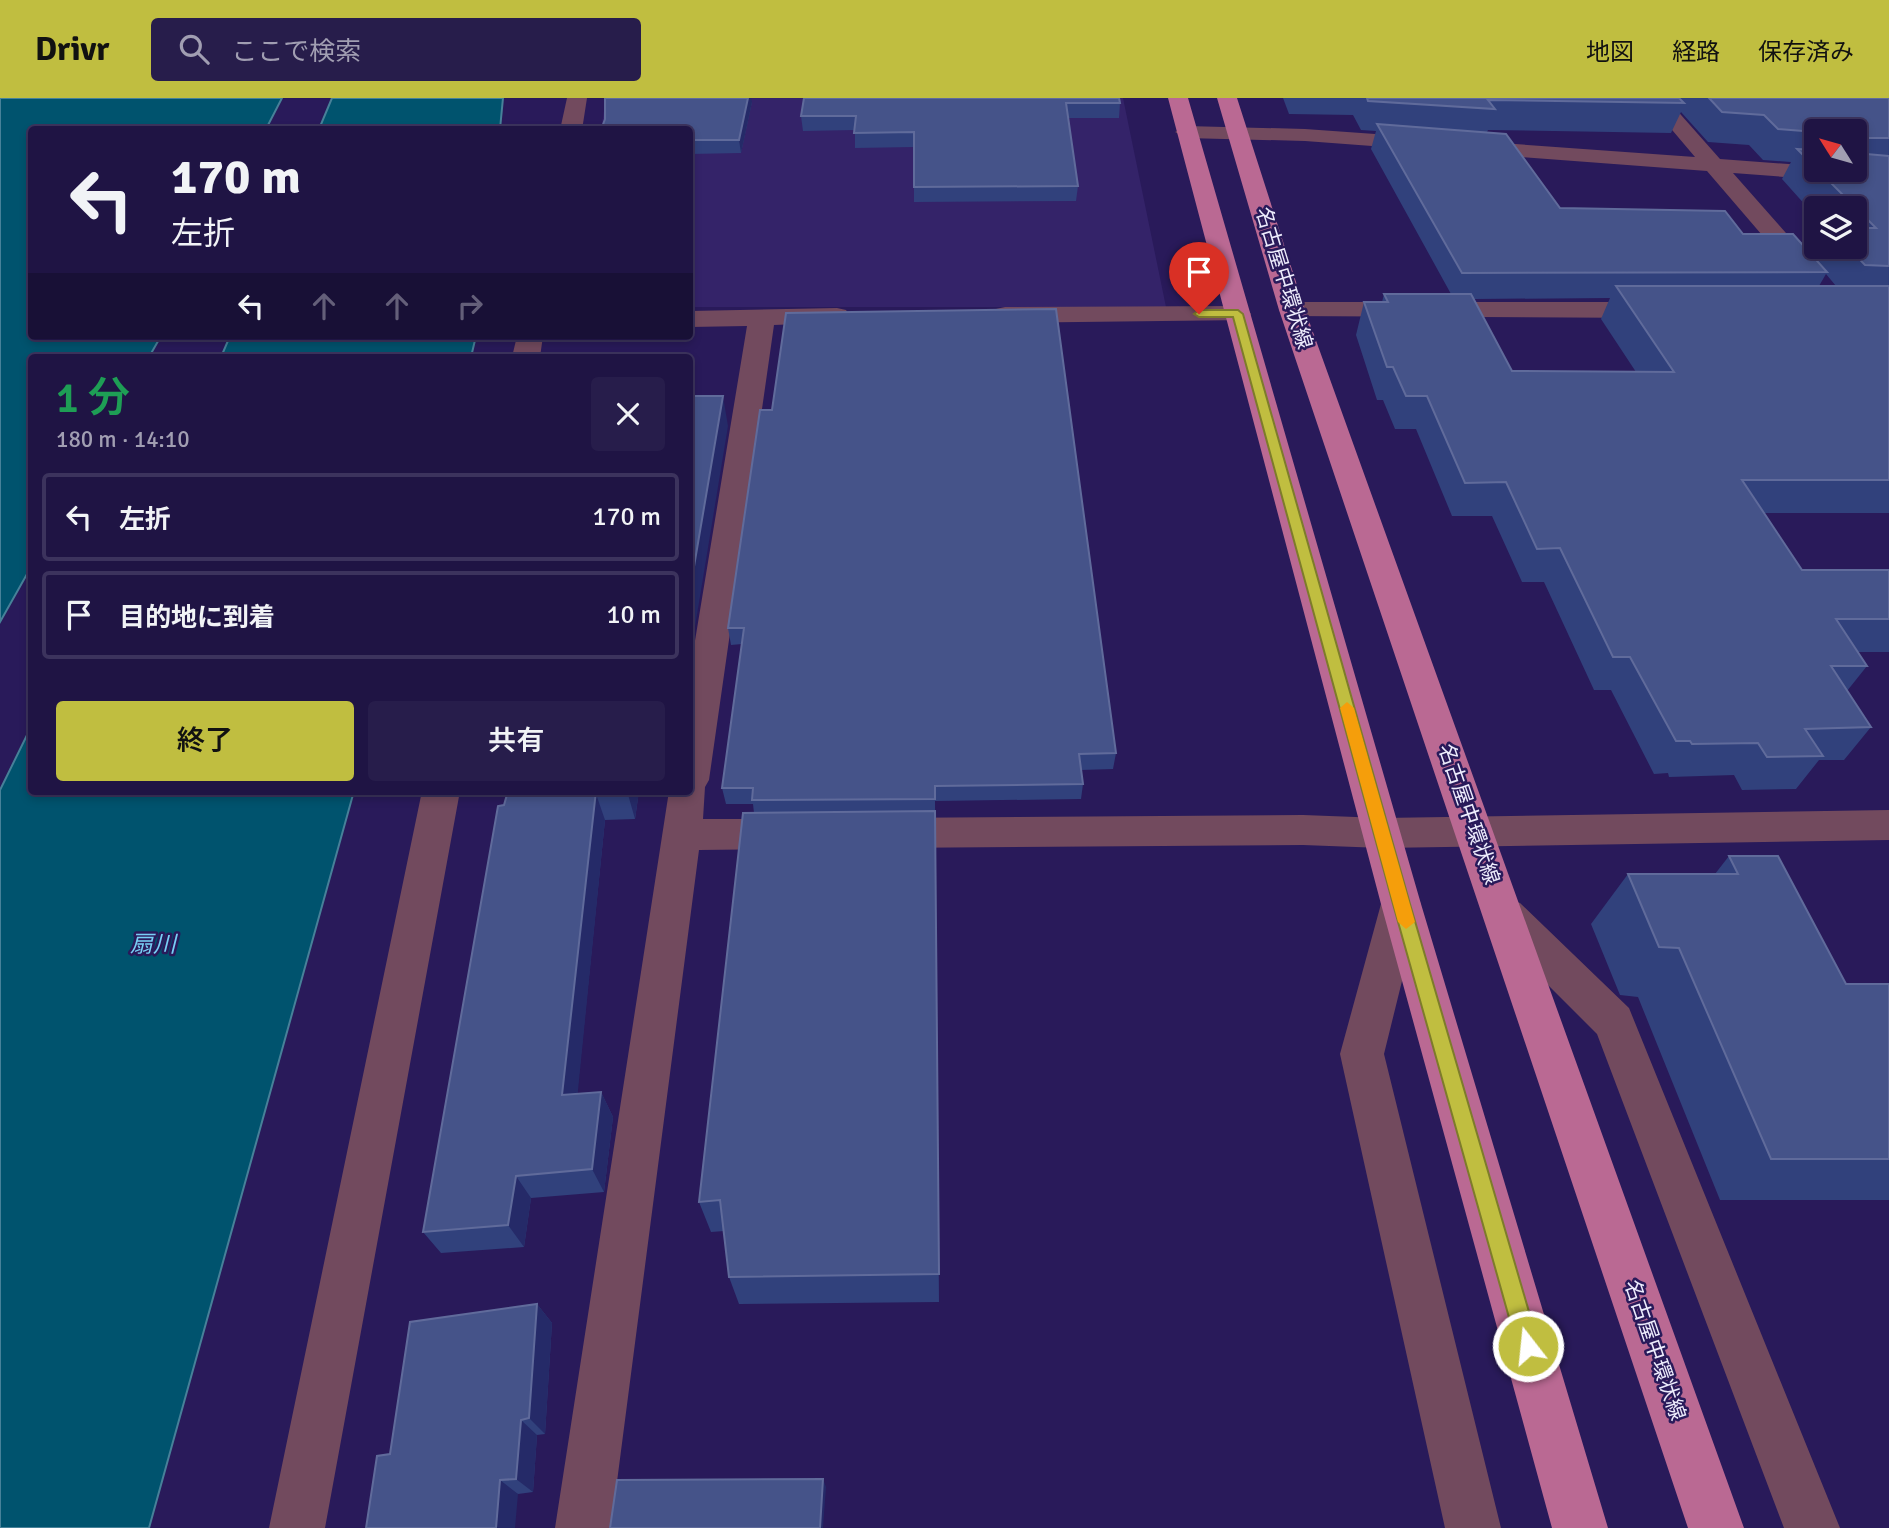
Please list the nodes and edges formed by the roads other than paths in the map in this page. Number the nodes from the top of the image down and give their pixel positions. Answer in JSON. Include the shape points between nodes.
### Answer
{"nodes":[{"id":1,"x":577,"y":98,"type":"edge"},
{"id":2,"x":1655,"y":98,"type":"edge"},
{"id":3,"x":1182,"y":115,"type":"edge"},
{"id":4,"x":1233,"y":115,"type":"edge"},
{"id":5,"x":572,"y":126,"type":"edge"},
{"id":6,"x":1716,"y":165,"type":"junction"},
{"id":7,"x":1889,"y":178,"type":"edge"},
{"id":8,"x":1821,"y":288,"type":"edge"},
{"id":9,"x":1292,"y":310,"type":"junction"},
{"id":10,"x":1675,"y":310,"type":"edge"},
{"id":11,"x":1238,"y":314,"type":"junction"},
{"id":12,"x":982,"y":315,"type":"edge"},
{"id":13,"x":858,"y":316,"type":"edge"},
{"id":14,"x":762,"y":317,"type":"junction"},
{"id":15,"x":693,"y":318,"type":"edge"},
{"id":16,"x":693,"y":761,"type":"edge"},
{"id":17,"x":440,"y":795,"type":"edge"},
{"id":18,"x":684,"y":813,"type":"edge"},
{"id":19,"x":1889,"y":825,"type":"edge"},
{"id":20,"x":1475,"y":830,"type":"junction"},
{"id":21,"x":1382,"y":833,"type":"junction"},
{"id":22,"x":1401,"y":904,"type":"junction"},
{"id":23,"x":1505,"y":915,"type":"junction"},
{"id":24,"x":297,"y":1528,"type":"edge"},
{"id":25,"x":583,"y":1528,"type":"edge"},
{"id":26,"x":1473,"y":1528,"type":"edge"},
{"id":27,"x":1580,"y":1528,"type":"edge"},
{"id":28,"x":1716,"y":1528,"type":"edge"},
{"id":29,"x":1812,"y":1528,"type":"edge"}],
"edges":[{"from":1,"to":5,"type":"street"},
{"from":2,"to":6,"type":"street"},
{"from":3,"to":4,"type":"street"},
{"from":3,"to":11,"type":"main road"},
{"from":4,"to":6,"type":"street"},
{"from":4,"to":9,"type":"main road","name":"名古屋中環状線"},
{"from":6,"to":7,"type":"street"},
{"from":6,"to":8,"type":"street"},
{"from":9,"to":10,"type":"street"},
{"from":9,"to":20,"type":"main road","name":"名古屋中環状線"},
{"from":11,"to":12,"type":"street"},
{"from":11,"to":21,"type":"main road"},
{"from":13,"to":14,"type":"street"},
{"from":14,"to":15,"type":"street"},
{"from":14,"to":16,"type":"street"},
{"from":17,"to":24,"type":"street"},
{"from":18,"to":21,"type":"street","via":[[840,833]]},
{"from":18,"to":25,"type":"street"},
{"from":19,"to":20,"type":"street"},
{"from":20,"to":21,"type":"street"},
{"from":20,"to":23,"type":"main road","name":"名古屋中環状線"},
{"from":21,"to":22,"type":"main road"},
{"from":22,"to":26,"type":"street","via":[[1362,1054]]},
{"from":22,"to":27,"type":"main road"},
{"from":23,"to":28,"type":"main road","name":"名古屋中環状線"},
{"from":23,"to":29,"type":"street","via":[[1614,1022]]}]}
